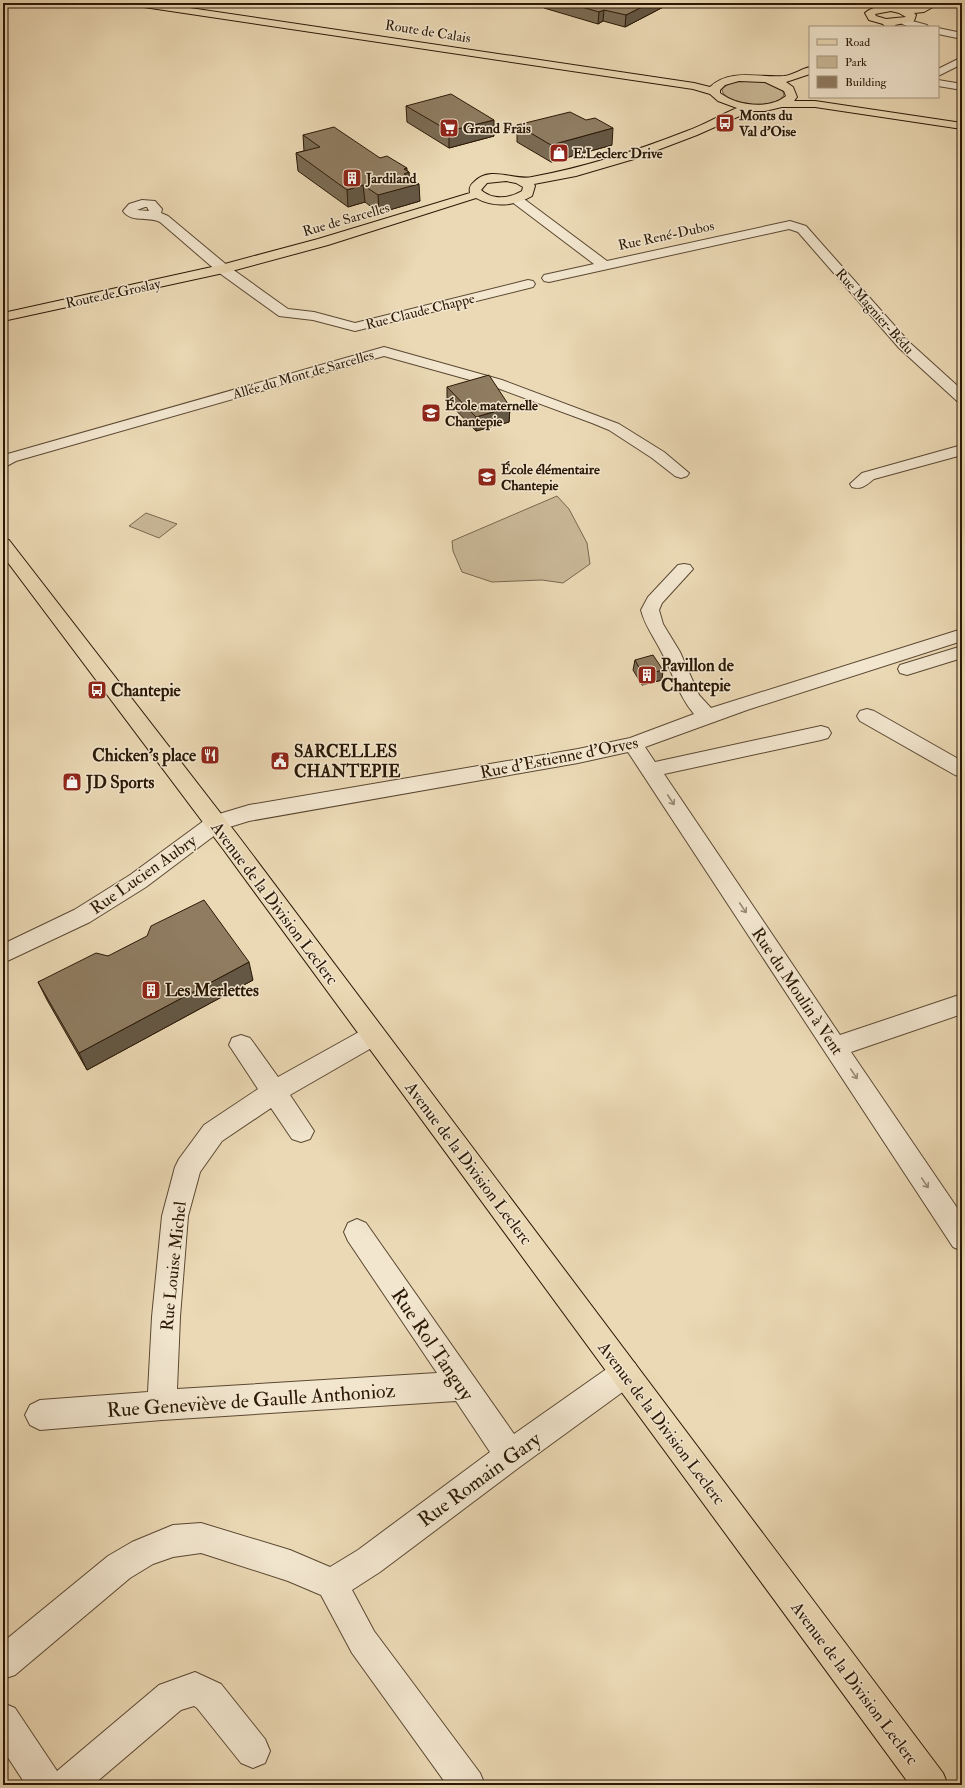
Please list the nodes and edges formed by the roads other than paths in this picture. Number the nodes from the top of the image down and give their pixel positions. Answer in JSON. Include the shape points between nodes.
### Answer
{"nodes":[{"id":1,"x":137,"y":3,"type":"edge"},
{"id":2,"x":165,"y":3,"type":"edge"},
{"id":3,"x":935,"y":3,"type":"edge"},
{"id":4,"x":944,"y":3,"type":"edge"},
{"id":5,"x":900,"y":10,"type":"junction"},
{"id":6,"x":904,"y":22,"type":"edge"},
{"id":7,"x":889,"y":25,"type":"edge"},
{"id":8,"x":919,"y":26,"type":"edge"},
{"id":9,"x":939,"y":31,"type":"edge"},
{"id":10,"x":962,"y":36,"type":"edge"},
{"id":11,"x":962,"y":60,"type":"edge"},
{"id":12,"x":567,"y":67,"type":"junction"},
{"id":13,"x":809,"y":70,"type":"edge"},
{"id":14,"x":939,"y":72,"type":"edge"},
{"id":15,"x":809,"y":76,"type":"edge"},
{"id":16,"x":770,"y":80,"type":"junction"},
{"id":17,"x":724,"y":82,"type":"junction"},
{"id":18,"x":939,"y":83,"type":"edge"},
{"id":19,"x":962,"y":87,"type":"edge"},
{"id":20,"x":791,"y":91,"type":"junction"},
{"id":21,"x":714,"y":92,"type":"junction"},
{"id":22,"x":809,"y":98,"type":"edge"},
{"id":23,"x":810,"y":98,"type":"edge"},
{"id":24,"x":703,"y":100,"type":"dead end"},
{"id":25,"x":724,"y":100,"type":"junction"},
{"id":26,"x":782,"y":104,"type":"junction"},
{"id":27,"x":751,"y":107,"type":"junction"},
{"id":28,"x":710,"y":112,"type":"dead end"},
{"id":29,"x":930,"y":121,"type":"joint"},
{"id":30,"x":962,"y":121,"type":"edge"},
{"id":31,"x":706,"y":126,"type":"junction"},
{"id":32,"x":962,"y":127,"type":"edge"},
{"id":33,"x":661,"y":146,"type":"junction"},
{"id":34,"x":525,"y":182,"type":"junction"},
{"id":35,"x":478,"y":194,"type":"junction"},
{"id":36,"x":516,"y":199,"type":"junction"},
{"id":37,"x":154,"y":214,"type":"dead end"},
{"id":38,"x":790,"y":226,"type":"joint"},
{"id":39,"x":604,"y":265,"type":"junction"},
{"id":40,"x":223,"y":269,"type":"junction"},
{"id":41,"x":549,"y":278,"type":"dead end"},
{"id":42,"x":528,"y":284,"type":"dead end"},
{"id":43,"x":3,"y":317,"type":"edge"},
{"id":44,"x":962,"y":398,"type":"edge"},
{"id":45,"x":962,"y":450,"type":"edge"},
{"id":46,"x":3,"y":463,"type":"edge"},
{"id":47,"x":681,"y":473,"type":"dead end"},
{"id":48,"x":858,"y":484,"type":"dead end"},
{"id":49,"x":3,"y":544,"type":"edge"},
{"id":50,"x":684,"y":569,"type":"dead end"},
{"id":51,"x":962,"y":634,"type":"edge"},
{"id":52,"x":962,"y":652,"type":"edge"},
{"id":53,"x":907,"y":669,"type":"dead end"},
{"id":54,"x":706,"y":716,"type":"junction"},
{"id":55,"x":867,"y":716,"type":"dead end"},
{"id":56,"x":821,"y":733,"type":"dead end"},
{"id":57,"x":633,"y":744,"type":"junction"},
{"id":58,"x":651,"y":770,"type":"junction"},
{"id":59,"x":962,"y":770,"type":"edge"},
{"id":60,"x":216,"y":823,"type":"junction"},
{"id":61,"x":3,"y":954,"type":"edge"},
{"id":62,"x":962,"y":1004,"type":"edge"},
{"id":63,"x":374,"y":1035,"type":"junction"},
{"id":64,"x":241,"y":1046,"type":"dead end"},
{"id":65,"x":835,"y":1047,"type":"junction"},
{"id":66,"x":274,"y":1092,"type":"junction"},
{"id":67,"x":301,"y":1131,"type":"dead end"},
{"id":68,"x":357,"y":1232,"type":"dead end"},
{"id":69,"x":962,"y":1238,"type":"edge"},
{"id":70,"x":625,"y":1373,"type":"junction"},
{"id":71,"x":461,"y":1386,"type":"junction"},
{"id":72,"x":162,"y":1405,"type":"junction"},
{"id":73,"x":40,"y":1416,"type":"dead end"},
{"id":74,"x":510,"y":1455,"type":"junction"},
{"id":75,"x":332,"y":1584,"type":"junction"},
{"id":76,"x":3,"y":1663,"type":"edge"},
{"id":77,"x":3,"y":1720,"type":"edge"},
{"id":78,"x":253,"y":1751,"type":"dead end"},
{"id":79,"x":46,"y":1785,"type":"edge"},
{"id":80,"x":66,"y":1785,"type":"edge"},
{"id":81,"x":468,"y":1785,"type":"edge"},
{"id":82,"x":931,"y":1785,"type":"edge"}],
"edges":[{"from":1,"to":12,"type":"main road","name":"Route de Calais"},
{"from":2,"to":17,"type":"main road","name":"Route de Calais","via":[[693,81]]},
{"from":3,"to":5,"type":"main road","via":[[921,10]]},
{"from":4,"to":6,"type":"main road"},
{"from":5,"to":6,"type":"main road","via":[[908,13]]},
{"from":5,"to":7,"type":"main road","via":[[884,9],[870,13],[872,18]]},
{"from":6,"to":7,"type":"main road"},
{"from":6,"to":8,"type":"street"},
{"from":9,"to":10,"type":"street"},
{"from":11,"to":14,"type":"street"},
{"from":12,"to":21,"type":"main road","name":"Route de Calais","via":[[694,86]]},
{"from":12,"to":24,"type":"main road","via":[[660,84]]},
{"from":13,"to":16,"type":"main road","via":[[788,79]]},
{"from":15,"to":20,"type":"main road","via":[[794,84]]},
{"from":16,"to":17,"type":"main road","name":"Route de Calais","via":[[743,78]]},
{"from":16,"to":20,"type":"main road"},
{"from":17,"to":21,"type":"main road","via":[[717,86]]},
{"from":18,"to":19,"type":"street"},
{"from":20,"to":22,"type":"main road"},
{"from":20,"to":26,"type":"main road","via":[[791,98]]},
{"from":21,"to":25,"type":"main road"},
{"from":23,"to":30,"type":"main road"},
{"from":25,"to":27,"type":"main road"},
{"from":25,"to":31,"type":"main road","via":[[724,109]]},
{"from":26,"to":27,"type":"main road"},
{"from":26,"to":29,"type":"main road","via":[[809,104]]},
{"from":27,"to":31,"type":"main road"},
{"from":28,"to":33,"type":"main road","via":[[702,124]]},
{"from":29,"to":32,"type":"street"},
{"from":31,"to":33,"type":"main road"},
{"from":33,"to":34,"type":"main road","via":[[599,166]]},
{"from":34,"to":35,"type":"main road","via":[[506,177],[490,178],[478,183],[475,187]]},
{"from":34,"to":36,"type":"main road","via":[[528,193]]},
{"from":35,"to":36,"type":"main road","via":[[490,200]]},
{"from":35,"to":40,"type":"main road","name":"Rue de Sarcelles","via":[[323,242]]},
{"from":36,"to":39,"type":"street"},
{"from":37,"to":40,"type":"street","name":"Rue Claude Chappe","via":[[164,219]]},
{"from":38,"to":39,"type":"street","name":"Rue René-Dubos"},
{"from":38,"to":44,"type":"street","name":"Rue Magnier-Bédu","via":[[802,229],[904,345]]},
{"from":39,"to":41,"type":"street","name":"Rue René-Dubos"},
{"from":40,"to":42,"type":"street","name":"Rue Claude Chappe","via":[[284,313],[314,316],[355,327]]},
{"from":40,"to":43,"type":"main road","name":"Route de Groslay"},
{"from":45,"to":48,"type":"street","via":[[868,476]]},
{"from":46,"to":47,"type":"street","name":"Allée du Mont de Sarcelles","via":[[10,458],[384,351],[497,383],[597,420],[614,427]]},
{"from":49,"to":60,"type":"main road","name":"Avenue de la Division Leclerc"},
{"from":50,"to":54,"type":"street","via":[[654,601],[650,610],[654,624],[671,652],[691,698]]},
{"from":51,"to":54,"type":"street","name":"Rue d'Estienne d'Orves"},
{"from":52,"to":53,"type":"street"},
{"from":54,"to":57,"type":"street","name":"Rue d'Estienne d'Orves"},
{"from":55,"to":59,"type":"street"},
{"from":56,"to":58,"type":"street"},
{"from":57,"to":58,"type":"street","name":"Rue du Moulin à Vent"},
{"from":57,"to":60,"type":"street","name":"Rue d'Estienne d'Orves","via":[[578,756],[249,813]]},
{"from":58,"to":65,"type":"street","name":"Rue du Moulin à Vent","one_way":true},
{"from":60,"to":61,"type":"street","name":"Rue Lucien Aubry","via":[[138,882],[88,912]]},
{"from":60,"to":63,"type":"main road","name":"Avenue de la Division Leclerc"},
{"from":62,"to":65,"type":"street"},
{"from":63,"to":66,"type":"street","name":"Rue Louise Michel"},
{"from":63,"to":70,"type":"main road","name":"Avenue de la Division Leclerc"},
{"from":64,"to":66,"type":"street"},
{"from":65,"to":69,"type":"street","name":"Rue du Moulin à Vent","one_way":true},
{"from":66,"to":67,"type":"street"},
{"from":66,"to":72,"type":"street","name":"Rue Louise Michel","via":[[213,1133],[188,1166],[175,1216],[166,1317]]},
{"from":68,"to":71,"type":"street","name":"Rue Rol Tanguy"},
{"from":70,"to":74,"type":"street","name":"Rue Romain Gary"},
{"from":70,"to":82,"type":"main road","name":"Avenue de la Division Leclerc"},
{"from":71,"to":72,"type":"street","name":"Rue Geneviève de Gaulle Anthonioz"},
{"from":71,"to":74,"type":"street","name":"Rue Rol Tanguy"},
{"from":72,"to":73,"type":"street","name":"Rue Geneviève de Gaulle Anthonioz"},
{"from":74,"to":75,"type":"street","name":"Rue Romain Gary","via":[[369,1561]]},
{"from":75,"to":76,"type":"street","via":[[290,1566],[201,1538],[173,1541],[143,1553],[119,1567]]},
{"from":75,"to":81,"type":"street","via":[[363,1642]]},
{"from":77,"to":79,"type":"street"},
{"from":78,"to":80,"type":"street","via":[[209,1696],[195,1689],[171,1697]]}]}
